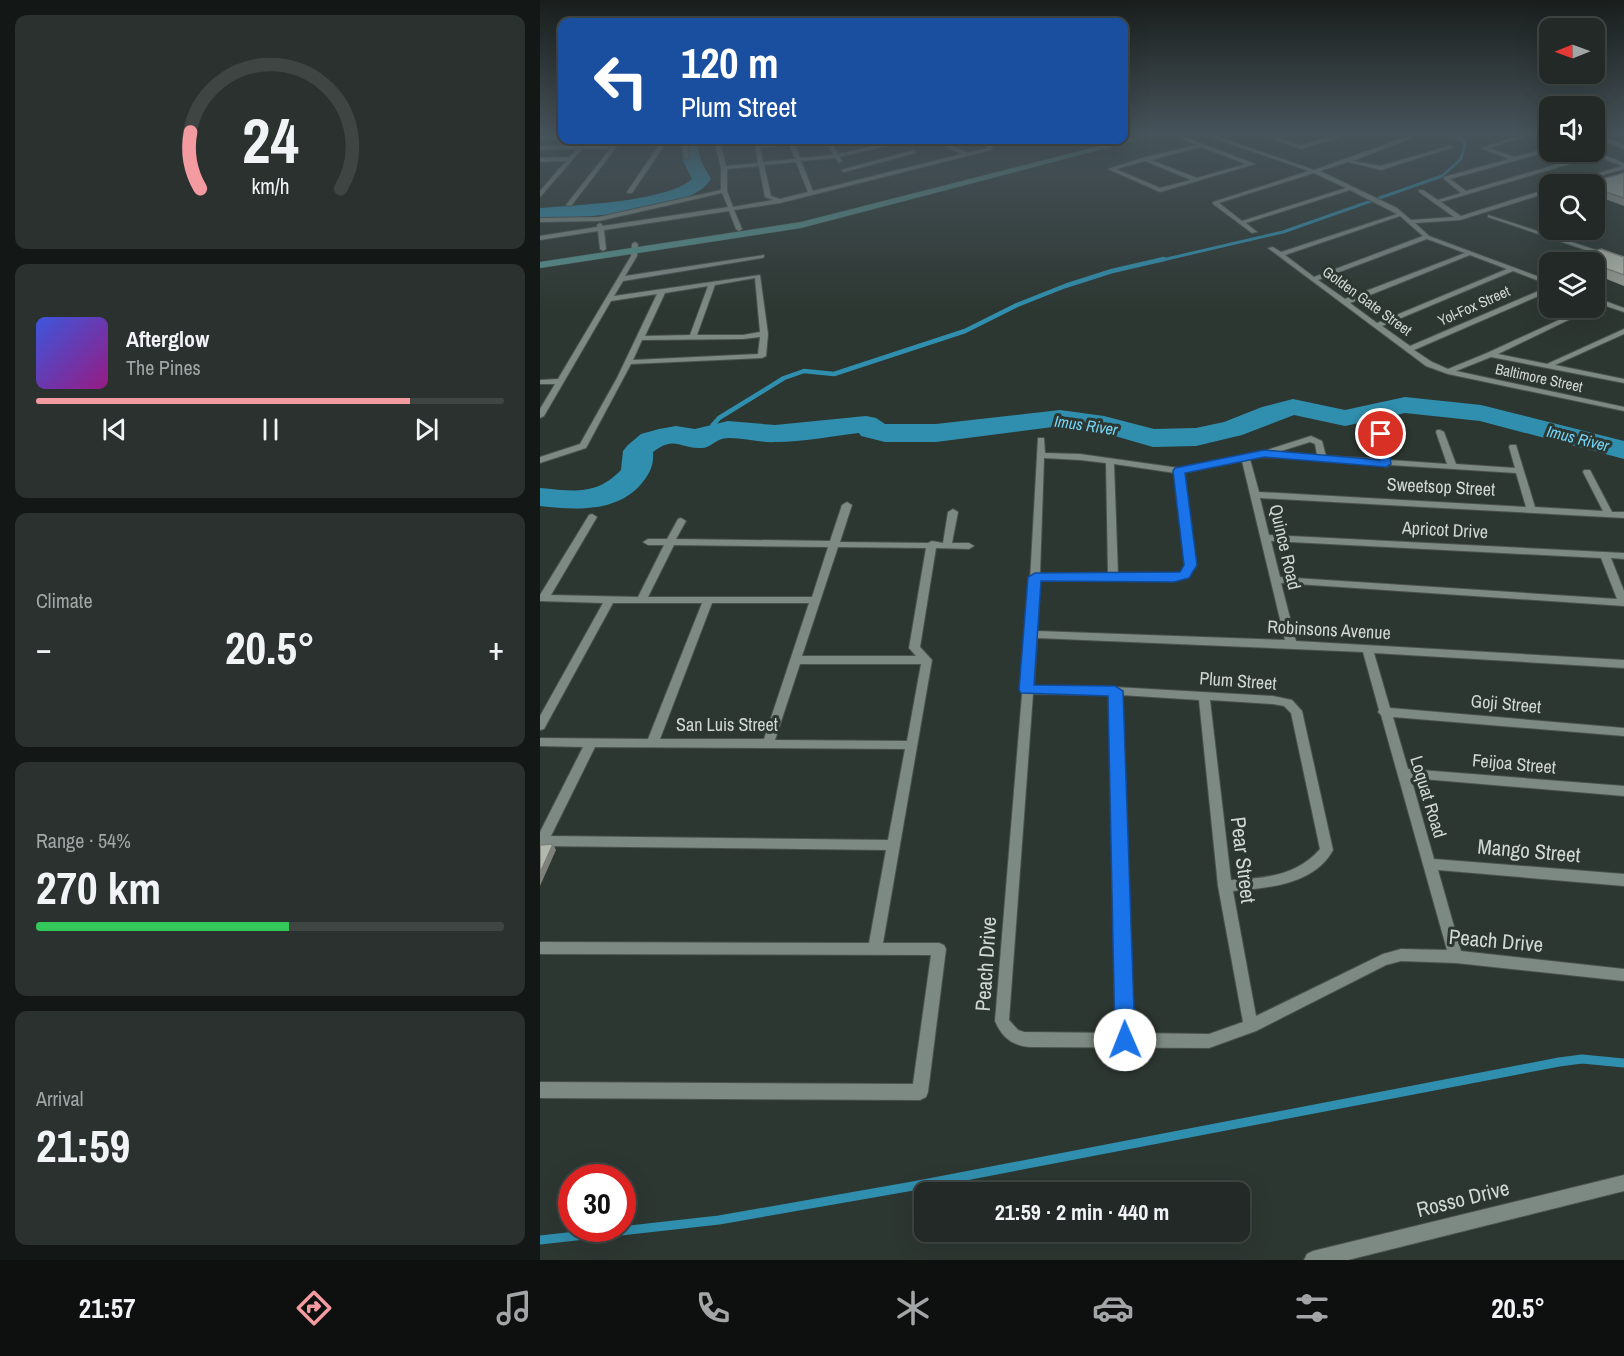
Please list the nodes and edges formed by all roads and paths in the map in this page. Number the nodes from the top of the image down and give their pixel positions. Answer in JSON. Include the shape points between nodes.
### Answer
{"nodes":[{"id":1,"x":580,"y":191,"type":"edge"},
{"id":2,"x":724,"y":191,"type":"joint"},
{"id":3,"x":767,"y":191,"type":"edge"},
{"id":4,"x":820,"y":191,"type":"edge"},
{"id":5,"x":920,"y":191,"type":"edge"},
{"id":6,"x":932,"y":191,"type":"edge"},
{"id":7,"x":1255,"y":191,"type":"edge"},
{"id":8,"x":1341,"y":191,"type":"edge"},
{"id":9,"x":1356,"y":191,"type":"edge"},
{"id":10,"x":1421,"y":191,"type":"dead end"},
{"id":11,"x":1462,"y":191,"type":"edge"},
{"id":12,"x":1472,"y":191,"type":"edge"},
{"id":13,"x":811,"y":193,"type":"joint"},
{"id":14,"x":1465,"y":193,"type":"junction"},
{"id":15,"x":1539,"y":193,"type":"edge"},
{"id":16,"x":780,"y":201,"type":"junction"},
{"id":17,"x":1437,"y":202,"type":"junction"},
{"id":18,"x":569,"y":205,"type":"dead end"},
{"id":19,"x":732,"y":210,"type":"junction"},
{"id":20,"x":1401,"y":214,"type":"junction"},
{"id":21,"x":1490,"y":216,"type":"dead end"},
{"id":22,"x":1460,"y":218,"type":"junction"},
{"id":23,"x":598,"y":219,"type":"junction"},
{"id":24,"x":540,"y":220,"type":"edge"},
{"id":25,"x":555,"y":220,"type":"junction"},
{"id":26,"x":1411,"y":222,"type":"junction"},
{"id":27,"x":1241,"y":223,"type":"junction"},
{"id":28,"x":739,"y":229,"type":"junction"},
{"id":29,"x":601,"y":230,"type":"junction"},
{"id":30,"x":1254,"y":232,"type":"dead end"},
{"id":31,"x":555,"y":236,"type":"junction"},
{"id":32,"x":1427,"y":237,"type":"junction"},
{"id":33,"x":540,"y":238,"type":"edge"},
{"id":34,"x":635,"y":247,"type":"junction"},
{"id":35,"x":1271,"y":248,"type":"dead end"},
{"id":36,"x":603,"y":249,"type":"junction"},
{"id":37,"x":1471,"y":253,"type":"junction"},
{"id":38,"x":1282,"y":254,"type":"junction"},
{"id":39,"x":762,"y":256,"type":"dead end"},
{"id":40,"x":1624,"y":261,"type":"edge"},
{"id":41,"x":541,"y":265,"type":"edge"},
{"id":42,"x":1513,"y":269,"type":"junction"},
{"id":43,"x":621,"y":279,"type":"junction"},
{"id":44,"x":1314,"y":279,"type":"junction"},
{"id":45,"x":1539,"y":279,"type":"edge"},
{"id":46,"x":712,"y":284,"type":"junction"},
{"id":47,"x":662,"y":291,"type":"junction"},
{"id":48,"x":1539,"y":293,"type":"edge"},
{"id":49,"x":609,"y":299,"type":"junction"},
{"id":50,"x":1345,"y":302,"type":"junction"},
{"id":51,"x":1605,"y":304,"type":"edge"},
{"id":52,"x":1624,"y":310,"type":"edge"},
{"id":53,"x":1568,"y":318,"type":"edge"},
{"id":54,"x":1378,"y":325,"type":"junction"},
{"id":55,"x":1624,"y":331,"type":"edge"},
{"id":56,"x":764,"y":334,"type":"junction"},
{"id":57,"x":693,"y":337,"type":"junction"},
{"id":58,"x":640,"y":338,"type":"junction"},
{"id":59,"x":1410,"y":349,"type":"junction"},
{"id":60,"x":1490,"y":355,"type":"junction"},
{"id":61,"x":629,"y":362,"type":"junction"},
{"id":62,"x":1547,"y":367,"type":"junction"},
{"id":63,"x":1448,"y":372,"type":"junction"},
{"id":64,"x":1624,"y":374,"type":"edge"},
{"id":65,"x":1614,"y":379,"type":"junction"},
{"id":66,"x":561,"y":381,"type":"junction"},
{"id":67,"x":1624,"y":381,"type":"edge"},
{"id":68,"x":540,"y":382,"type":"edge"},
{"id":69,"x":1624,"y":409,"type":"edge"},
{"id":70,"x":540,"y":416,"type":"edge"},
{"id":71,"x":1440,"y":432,"type":"dead end"},
{"id":72,"x":1381,"y":434,"type":"dead end"},
{"id":73,"x":1041,"y":440,"type":"dead end"},
{"id":74,"x":1513,"y":447,"type":"dead end"},
{"id":75,"x":1264,"y":454,"type":"junction"},
{"id":76,"x":1041,"y":455,"type":"junction"},
{"id":77,"x":1246,"y":459,"type":"junction"},
{"id":78,"x":1322,"y":459,"type":"junction"},
{"id":79,"x":540,"y":460,"type":"edge"},
{"id":80,"x":1110,"y":462,"type":"junction"},
{"id":81,"x":1386,"y":464,"type":"junction"},
{"id":82,"x":1453,"y":467,"type":"junction"},
{"id":83,"x":1179,"y":471,"type":"junction"},
{"id":84,"x":1519,"y":471,"type":"junction"},
{"id":85,"x":1587,"y":472,"type":"dead end"},
{"id":86,"x":1256,"y":495,"type":"junction"},
{"id":87,"x":847,"y":505,"type":"dead end"},
{"id":88,"x":1531,"y":508,"type":"junction"},
{"id":89,"x":953,"y":512,"type":"dead end"},
{"id":90,"x":1609,"y":514,"type":"junction"},
{"id":91,"x":1624,"y":515,"type":"edge"},
{"id":92,"x":592,"y":517,"type":"dead end"},
{"id":93,"x":681,"y":521,"type":"dead end"},
{"id":94,"x":1264,"y":538,"type":"junction"},
{"id":95,"x":648,"y":542,"type":"dead end"},
{"id":96,"x":671,"y":542,"type":"junction"},
{"id":97,"x":834,"y":543,"type":"junction"},
{"id":98,"x":932,"y":544,"type":"junction"},
{"id":99,"x":947,"y":545,"type":"junction"},
{"id":100,"x":969,"y":546,"type":"dead end"},
{"id":101,"x":1604,"y":554,"type":"junction"},
{"id":102,"x":1624,"y":556,"type":"edge"},
{"id":103,"x":1113,"y":576,"type":"junction"},
{"id":104,"x":1035,"y":577,"type":"junction"},
{"id":105,"x":1276,"y":580,"type":"junction"},
{"id":106,"x":542,"y":598,"type":"edge"},
{"id":107,"x":610,"y":600,"type":"junction"},
{"id":108,"x":641,"y":600,"type":"junction"},
{"id":109,"x":708,"y":600,"type":"junction"},
{"id":110,"x":815,"y":600,"type":"junction"},
{"id":111,"x":1624,"y":603,"type":"edge"},
{"id":112,"x":1032,"y":634,"type":"junction"},
{"id":113,"x":1291,"y":644,"type":"junction"},
{"id":114,"x":1367,"y":648,"type":"junction"},
{"id":115,"x":795,"y":660,"type":"junction"},
{"id":116,"x":927,"y":660,"type":"junction"},
{"id":117,"x":1624,"y":664,"type":"edge"},
{"id":118,"x":1027,"y":690,"type":"junction"},
{"id":119,"x":1115,"y":691,"type":"junction"},
{"id":120,"x":1204,"y":697,"type":"junction"},
{"id":121,"x":1384,"y":712,"type":"junction"},
{"id":122,"x":540,"y":726,"type":"edge"},
{"id":123,"x":1624,"y":732,"type":"edge"},
{"id":124,"x":540,"y":742,"type":"edge"},
{"id":125,"x":591,"y":742,"type":"junction"},
{"id":126,"x":651,"y":743,"type":"junction"},
{"id":127,"x":768,"y":744,"type":"junction"},
{"id":128,"x":913,"y":744,"type":"junction"},
{"id":129,"x":1402,"y":773,"type":"junction"},
{"id":130,"x":1624,"y":791,"type":"edge"},
{"id":131,"x":541,"y":841,"type":"edge"},
{"id":132,"x":894,"y":845,"type":"junction"},
{"id":133,"x":1430,"y":864,"type":"junction"},
{"id":134,"x":1624,"y":880,"type":"edge"},
{"id":135,"x":1225,"y":886,"type":"junction"},
{"id":136,"x":540,"y":948,"type":"edge"},
{"id":137,"x":875,"y":949,"type":"junction"},
{"id":138,"x":1456,"y":957,"type":"junction"},
{"id":139,"x":1624,"y":975,"type":"edge"},
{"id":140,"x":1251,"y":1026,"type":"junction"},
{"id":141,"x":1125,"y":1040,"type":"junction"},
{"id":142,"x":540,"y":1090,"type":"edge"},
{"id":143,"x":1624,"y":1182,"type":"edge"},
{"id":144,"x":1313,"y":1260,"type":"edge"}],
"edges":[{"from":1,"to":18,"type":"street"},
{"from":2,"to":19,"type":"street"},
{"from":2,"to":23,"type":"street"},
{"from":3,"to":16,"type":"street","via":[[768,197]]},
{"from":4,"to":13,"type":"street"},
{"from":5,"to":28,"type":"main road","via":[[809,218]]},
{"from":6,"to":34,"type":"main road","via":[[801,225]]},
{"from":7,"to":27,"type":"street","via":[[1215,203]]},
{"from":8,"to":27,"type":"street"},
{"from":9,"to":20,"type":"street"},
{"from":10,"to":17,"type":"street"},
{"from":11,"to":14,"type":"street"},
{"from":12,"to":14,"type":"street"},
{"from":13,"to":16,"type":"street"},
{"from":14,"to":17,"type":"street"},
{"from":15,"to":22,"type":"street"},
{"from":16,"to":19,"type":"street"},
{"from":17,"to":22,"type":"street"},
{"from":19,"to":28,"type":"street"},
{"from":19,"to":29,"type":"street"},
{"from":20,"to":26,"type":"street"},
{"from":20,"to":38,"type":"street"},
{"from":21,"to":40,"type":"street"},
{"from":22,"to":26,"type":"street"},
{"from":23,"to":25,"type":"street"},
{"from":23,"to":29,"type":"street"},
{"from":24,"to":25,"type":"street"},
{"from":25,"to":31,"type":"street"},
{"from":26,"to":32,"type":"street"},
{"from":27,"to":30,"type":"street"},
{"from":28,"to":34,"type":"main road"},
{"from":29,"to":31,"type":"street"},
{"from":29,"to":36,"type":"street"},
{"from":31,"to":33,"type":"street"},
{"from":32,"to":37,"type":"street"},
{"from":32,"to":44,"type":"street"},
{"from":34,"to":36,"type":"main road"},
{"from":34,"to":41,"type":"main road"},
{"from":34,"to":43,"type":"street"},
{"from":35,"to":38,"type":"street","name":"Golden Gate Street"},
{"from":36,"to":41,"type":"main road"},
{"from":37,"to":42,"type":"street"},
{"from":37,"to":50,"type":"street"},
{"from":38,"to":44,"type":"street","name":"Golden Gate Street"},
{"from":39,"to":43,"type":"street"},
{"from":42,"to":45,"type":"street"},
{"from":42,"to":54,"type":"street"},
{"from":43,"to":49,"type":"street"},
{"from":44,"to":50,"type":"street","name":"Golden Gate Street"},
{"from":46,"to":47,"type":"street"},
{"from":46,"to":56,"type":"street","via":[[758,276]]},
{"from":46,"to":57,"type":"street"},
{"from":47,"to":49,"type":"street"},
{"from":47,"to":58,"type":"street"},
{"from":48,"to":59,"type":"street","name":"Yol-Fox Street"},
{"from":49,"to":66,"type":"street"},
{"from":50,"to":54,"type":"street","name":"Golden Gate Street"},
{"from":51,"to":52,"type":"street"},
{"from":53,"to":60,"type":"street"},
{"from":54,"to":59,"type":"street","name":"Golden Gate Street"},
{"from":55,"to":62,"type":"street"},
{"from":56,"to":57,"type":"street"},
{"from":56,"to":61,"type":"street","via":[[762,356]]},
{"from":57,"to":58,"type":"street"},
{"from":58,"to":61,"type":"street"},
{"from":59,"to":63,"type":"street","name":"Golden Gate Street"},
{"from":60,"to":62,"type":"street"},
{"from":60,"to":63,"type":"street"},
{"from":61,"to":79,"type":"street","via":[[583,446]]},
{"from":62,"to":65,"type":"street"},
{"from":63,"to":69,"type":"street","name":"Baltimore Street"},
{"from":64,"to":65,"type":"street"},
{"from":65,"to":67,"type":"street"},
{"from":66,"to":68,"type":"street"},
{"from":66,"to":70,"type":"street"},
{"from":71,"to":82,"type":"street"},
{"from":72,"to":81,"type":"street"},
{"from":73,"to":76,"type":"street","name":"Peach Drive"},
{"from":74,"to":84,"type":"street"},
{"from":75,"to":77,"type":"street"},
{"from":75,"to":78,"type":"street"},
{"from":75,"to":78,"type":"street","via":[[1311,439],[1319,443]]},
{"from":76,"to":80,"type":"street"},
{"from":76,"to":104,"type":"street","name":"Peach Drive"},
{"from":77,"to":83,"type":"street"},
{"from":77,"to":86,"type":"street","name":"Quince Road"},
{"from":78,"to":81,"type":"street"},
{"from":80,"to":83,"type":"street"},
{"from":80,"to":103,"type":"street"},
{"from":81,"to":82,"type":"street"},
{"from":82,"to":84,"type":"street"},
{"from":83,"to":103,"type":"street","via":[[1191,565],[1185,575]]},
{"from":84,"to":88,"type":"street"},
{"from":85,"to":90,"type":"street"},
{"from":86,"to":88,"type":"street","name":"Sweetsop Street"},
{"from":86,"to":94,"type":"street","name":"Quince Road"},
{"from":87,"to":97,"type":"street"},
{"from":88,"to":90,"type":"street","name":"Sweetsop Street"},
{"from":89,"to":99,"type":"street"},
{"from":90,"to":91,"type":"street","name":"Sweetsop Street"},
{"from":92,"to":106,"type":"street"},
{"from":93,"to":96,"type":"street"},
{"from":94,"to":101,"type":"street","name":"Apricot Drive"},
{"from":94,"to":105,"type":"street","name":"Quince Road"},
{"from":95,"to":96,"type":"street"},
{"from":96,"to":97,"type":"street"},
{"from":96,"to":108,"type":"street"},
{"from":97,"to":98,"type":"street"},
{"from":97,"to":110,"type":"street"},
{"from":98,"to":99,"type":"street"},
{"from":98,"to":116,"type":"street","via":[[914,648]]},
{"from":99,"to":100,"type":"street"},
{"from":101,"to":102,"type":"street","name":"Apricot Drive"},
{"from":101,"to":111,"type":"street"},
{"from":103,"to":104,"type":"street"},
{"from":104,"to":112,"type":"street","name":"Peach Drive"},
{"from":105,"to":111,"type":"street"},
{"from":105,"to":113,"type":"street","name":"Quince Road"},
{"from":106,"to":107,"type":"street"},
{"from":107,"to":108,"type":"street"},
{"from":107,"to":122,"type":"street"},
{"from":108,"to":109,"type":"street"},
{"from":109,"to":110,"type":"street"},
{"from":109,"to":126,"type":"street"},
{"from":110,"to":115,"type":"street"},
{"from":112,"to":113,"type":"street","name":"Robinsons Avenue"},
{"from":112,"to":118,"type":"street","name":"Peach Drive"},
{"from":113,"to":114,"type":"street","name":"Robinsons Avenue"},
{"from":114,"to":117,"type":"street","name":"Robinsons Avenue"},
{"from":114,"to":121,"type":"street","name":"Loquat Road"},
{"from":115,"to":116,"type":"street"},
{"from":115,"to":127,"type":"street"},
{"from":116,"to":128,"type":"street"},
{"from":118,"to":119,"type":"street","name":"Plum Street"},
{"from":118,"to":141,"type":"street","name":"Peach Drive","via":[[1002,1021],[1007,1032],[1018,1039]]},
{"from":119,"to":120,"type":"street","name":"Plum Street"},
{"from":119,"to":141,"type":"street"},
{"from":120,"to":135,"type":"street","name":"Pear Street"},
{"from":120,"to":135,"type":"street","name":"Plum Street","via":[[1273,700],[1296,711],[1327,850],[1317,864],[1280,881]]},
{"from":121,"to":123,"type":"street","name":"Goji Street"},
{"from":121,"to":129,"type":"street","name":"Loquat Road"},
{"from":124,"to":125,"type":"street","name":"San Luis Street"},
{"from":125,"to":126,"type":"street","name":"San Luis Street"},
{"from":125,"to":131,"type":"street"},
{"from":126,"to":127,"type":"street","name":"San Luis Street"},
{"from":127,"to":128,"type":"street","name":"San Luis Street"},
{"from":128,"to":132,"type":"street"},
{"from":129,"to":130,"type":"street","name":"Feijoa Street"},
{"from":129,"to":133,"type":"street","name":"Loquat Road"},
{"from":131,"to":132,"type":"street"},
{"from":132,"to":137,"type":"street"},
{"from":133,"to":134,"type":"street","name":"Mango Street"},
{"from":133,"to":138,"type":"street","name":"Loquat Road"},
{"from":135,"to":140,"type":"street","name":"Pear Street"},
{"from":136,"to":137,"type":"street"},
{"from":137,"to":142,"type":"street","via":[[939,949],[920,1092]]},
{"from":138,"to":139,"type":"street","name":"Peach Drive"},
{"from":138,"to":140,"type":"street","name":"Peach Drive","via":[[1401,955],[1383,960]]},
{"from":140,"to":141,"type":"street","name":"Peach Drive","via":[[1209,1041]]},
{"from":143,"to":144,"type":"street","name":"Rosso Drive"}]}
